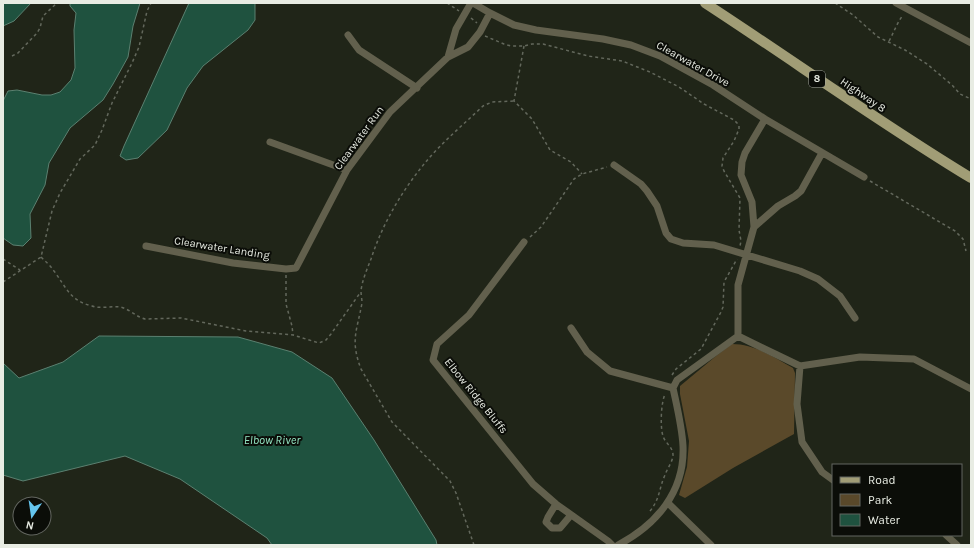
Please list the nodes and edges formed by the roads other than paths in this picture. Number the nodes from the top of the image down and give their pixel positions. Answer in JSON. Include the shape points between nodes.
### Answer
{"nodes":[{"id":1,"x":472,"y":3,"type":"edge"},
{"id":2,"x":705,"y":3,"type":"edge"},
{"id":3,"x":896,"y":3,"type":"edge"},
{"id":4,"x":909,"y":6,"type":"edge"},
{"id":5,"x":490,"y":13,"type":"junction"},
{"id":6,"x":348,"y":35,"type":"dead end"},
{"id":7,"x":971,"y":44,"type":"edge"},
{"id":8,"x":448,"y":57,"type":"junction"},
{"id":9,"x":417,"y":88,"type":"junction"},
{"id":10,"x":765,"y":119,"type":"junction"},
{"id":11,"x":270,"y":142,"type":"dead end"},
{"id":12,"x":822,"y":152,"type":"junction"},
{"id":13,"x":614,"y":165,"type":"road end"},
{"id":14,"x":347,"y":170,"type":"junction"},
{"id":15,"x":864,"y":177,"type":"road end"},
{"id":16,"x":971,"y":178,"type":"edge"},
{"id":17,"x":754,"y":227,"type":"junction"},
{"id":18,"x":524,"y":242,"type":"road end"},
{"id":19,"x":146,"y":246,"type":"dead end"},
{"id":20,"x":747,"y":254,"type":"junction"},
{"id":21,"x":296,"y":268,"type":"joint"},
{"id":22,"x":855,"y":318,"type":"dead end"},
{"id":23,"x":572,"y":328,"type":"dead end"},
{"id":24,"x":738,"y":336,"type":"junction"},
{"id":25,"x":800,"y":366,"type":"junction"},
{"id":26,"x":673,"y":388,"type":"junction"},
{"id":27,"x":971,"y":390,"type":"edge"},
{"id":28,"x":832,"y":479,"type":"edge"},
{"id":29,"x":556,"y":504,"type":"junction"},
{"id":30,"x":668,"y":504,"type":"junction"},
{"id":31,"x":571,"y":515,"type":"junction"},
{"id":32,"x":947,"y":536,"type":"edge"},
{"id":33,"x":612,"y":545,"type":"edge"},
{"id":34,"x":618,"y":545,"type":"edge"},
{"id":35,"x":711,"y":545,"type":"edge"},
{"id":36,"x":957,"y":545,"type":"edge"}],
"edges":[{"from":1,"to":5,"type":"street","name":"Clearwater Drive"},
{"from":1,"to":8,"type":"street","name":"Clearwater Run","via":[[456,29]]},
{"from":2,"to":16,"type":"main road","name":"Highway 8","number":"8","via":[[863,110]]},
{"from":3,"to":4,"type":"street"},
{"from":4,"to":7,"type":"street"},
{"from":5,"to":8,"type":"street","name":"Clearwater Run","via":[[468,48]]},
{"from":5,"to":10,"type":"street","name":"Clearwater Drive","via":[[514,25],[603,39],[631,45],[660,56]]},
{"from":6,"to":9,"type":"street","via":[[359,50]]},
{"from":8,"to":9,"type":"street","name":"Clearwater Run"},
{"from":9,"to":14,"type":"street","name":"Clearwater Run","via":[[390,112]]},
{"from":10,"to":12,"type":"street","name":"Clearwater Drive"},
{"from":10,"to":17,"type":"street","via":[[742,162],[741,175],[752,202]]},
{"from":11,"to":14,"type":"street"},
{"from":12,"to":15,"type":"street","name":"Clearwater Drive"},
{"from":12,"to":17,"type":"street","via":[[801,190]]},
{"from":13,"to":20,"type":"street","via":[[647,191],[657,206],[666,233],[671,239],[683,243],[714,245]]},
{"from":14,"to":21,"type":"street","name":"Clearwater Run"},
{"from":17,"to":20,"type":"street"},
{"from":18,"to":29,"type":"street","name":"Elbow Ridge Bluffs","via":[[469,315],[437,344],[433,360],[533,484]]},
{"from":19,"to":21,"type":"street","name":"Clearwater Landing","via":[[233,263],[286,270]]},
{"from":20,"to":22,"type":"street","via":[[818,278],[840,296]]},
{"from":20,"to":24,"type":"street","via":[[738,285]]},
{"from":23,"to":26,"type":"street","via":[[587,352],[610,372]]},
{"from":24,"to":25,"type":"street"},
{"from":24,"to":26,"type":"street","via":[[677,380]]},
{"from":25,"to":27,"type":"street","via":[[860,357],[914,359]]},
{"from":25,"to":28,"type":"street","via":[[797,404],[802,442],[822,472]]},
{"from":26,"to":30,"type":"street","via":[[683,447],[679,474]]},
{"from":29,"to":31,"type":"street","name":"Elbow Ridge Bluffs"},
{"from":29,"to":31,"type":"street","via":[[546,522],[552,528],[560,528]]},
{"from":30,"to":34,"type":"street","via":[[648,525]]},
{"from":30,"to":35,"type":"street"},
{"from":31,"to":33,"type":"street","name":"Elbow Ridge Bluffs"},
{"from":32,"to":36,"type":"street"}]}
